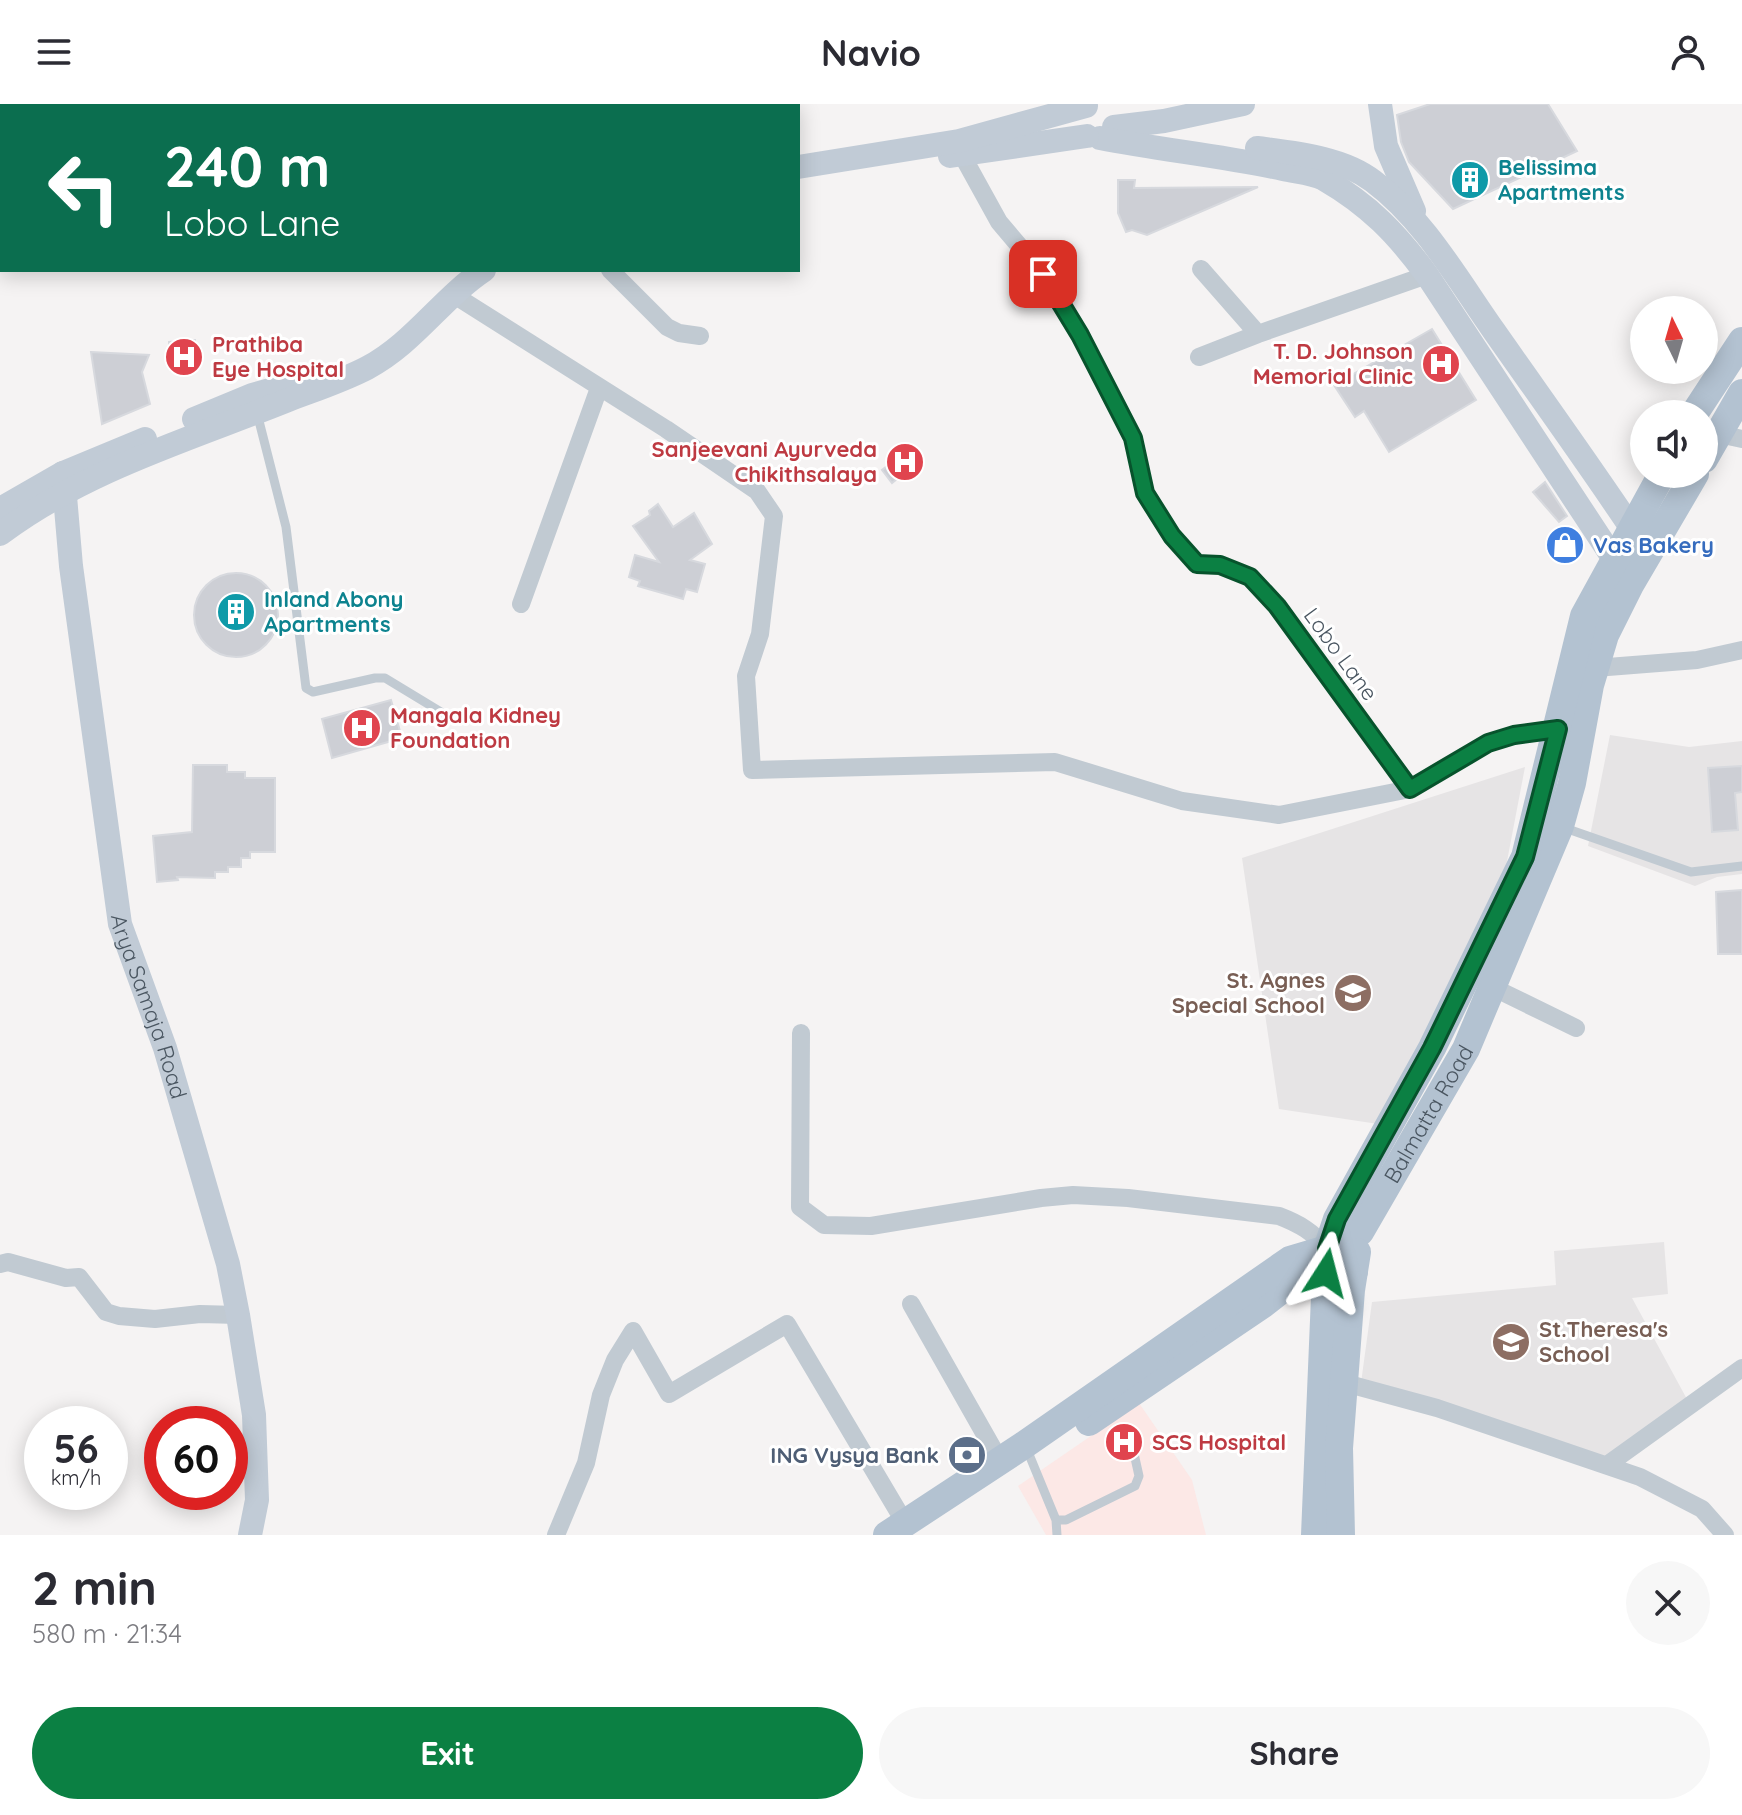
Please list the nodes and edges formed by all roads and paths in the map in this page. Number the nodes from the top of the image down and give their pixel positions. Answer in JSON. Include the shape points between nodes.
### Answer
{"nodes":[{"id":1,"x":1030,"y":104,"type":"edge"},
{"id":2,"x":1243,"y":104,"type":"edge"},
{"id":3,"x":1380,"y":104,"type":"edge"},
{"id":4,"x":1093,"y":106,"type":"edge"},
{"id":5,"x":1103,"y":133,"type":"junction"},
{"id":6,"x":962,"y":155,"type":"junction"},
{"id":7,"x":800,"y":167,"type":"edge"},
{"id":8,"x":800,"y":181,"type":"edge"},
{"id":9,"x":1407,"y":230,"type":"junction"},
{"id":10,"x":1201,"y":269,"type":"dead end"},
{"id":11,"x":458,"y":272,"type":"edge"},
{"id":12,"x":482,"y":272,"type":"edge"},
{"id":13,"x":612,"y":272,"type":"edge"},
{"id":14,"x":1427,"y":275,"type":"junction"},
{"id":15,"x":454,"y":295,"type":"junction"},
{"id":16,"x":1258,"y":334,"type":"junction"},
{"id":17,"x":700,"y":336,"type":"dead end"},
{"id":18,"x":1742,"y":341,"type":"edge"},
{"id":19,"x":1199,"y":357,"type":"dead end"},
{"id":20,"x":599,"y":388,"type":"junction"},
{"id":21,"x":1742,"y":393,"type":"edge"},
{"id":22,"x":1703,"y":400,"type":"edge"},
{"id":23,"x":257,"y":413,"type":"junction"},
{"id":24,"x":1730,"y":436,"type":"edge"},
{"id":25,"x":65,"y":483,"type":"junction"},
{"id":26,"x":1654,"y":488,"type":"edge"},
{"id":27,"x":1687,"y":488,"type":"edge"},
{"id":28,"x":0,"y":509,"type":"edge"},
{"id":29,"x":1632,"y":529,"type":"junction"},
{"id":30,"x":0,"y":534,"type":"edge"},
{"id":31,"x":1649,"y":554,"type":"junction"},
{"id":32,"x":1614,"y":558,"type":"junction"},
{"id":33,"x":1630,"y":585,"type":"junction"},
{"id":34,"x":521,"y":604,"type":"dead end"},
{"id":35,"x":1742,"y":650,"type":"edge"},
{"id":36,"x":1595,"y":668,"type":"junction"},
{"id":37,"x":446,"y":715,"type":"dead end"},
{"id":38,"x":1558,"y":729,"type":"junction"},
{"id":39,"x":1410,"y":789,"type":"junction"},
{"id":40,"x":1560,"y":826,"type":"junction"},
{"id":41,"x":1742,"y":866,"type":"edge"},
{"id":42,"x":1492,"y":987,"type":"junction"},
{"id":43,"x":1576,"y":1028,"type":"dead end"},
{"id":44,"x":801,"y":1033,"type":"dead end"},
{"id":45,"x":1360,"y":1232,"type":"junction"},
{"id":46,"x":1326,"y":1261,"type":"junction"},
{"id":47,"x":0,"y":1264,"type":"edge"},
{"id":48,"x":1354,"y":1271,"type":"junction"},
{"id":49,"x":911,"y":1304,"type":"dead end"},
{"id":50,"x":238,"y":1315,"type":"junction"},
{"id":51,"x":1742,"y":1368,"type":"edge"},
{"id":52,"x":1345,"y":1383,"type":"junction"},
{"id":53,"x":1131,"y":1440,"type":"dead end"},
{"id":54,"x":1029,"y":1452,"type":"junction"},
{"id":55,"x":1000,"y":1461,"type":"junction"},
{"id":56,"x":1607,"y":1465,"type":"junction"},
{"id":57,"x":1056,"y":1520,"type":"junction"},
{"id":58,"x":905,"y":1531,"type":"edge"},
{"id":59,"x":250,"y":1535,"type":"edge"},
{"id":60,"x":556,"y":1535,"type":"edge"},
{"id":61,"x":1057,"y":1535,"type":"edge"},
{"id":62,"x":1315,"y":1535,"type":"edge"},
{"id":63,"x":1341,"y":1535,"type":"edge"},
{"id":64,"x":1725,"y":1535,"type":"edge"}],
"edges":[{"from":1,"to":4,"type":"street"},
{"from":2,"to":5,"type":"street"},
{"from":3,"to":9,"type":"street","via":[[1386,146],[1414,209]]},
{"from":4,"to":5,"type":"street","via":[[1078,119]]},
{"from":4,"to":7,"type":"street","via":[[959,141]]},
{"from":5,"to":6,"type":"street"},
{"from":5,"to":9,"type":"street","via":[[1214,142],[1320,159],[1371,179]]},
{"from":6,"to":8,"type":"street"},
{"from":6,"to":39,"type":"street","name":"Lobo Lane","via":[[999,222],[1043,274],[1080,335],[1133,438],[1145,493],[1172,536],[1197,564],[1220,565],[1250,577],[1277,606]]},
{"from":9,"to":14,"type":"street"},
{"from":9,"to":29,"type":"street","via":[[1444,260]]},
{"from":10,"to":16,"type":"street"},
{"from":11,"to":25,"type":"street","via":[[369,350],[308,379],[252,395]]},
{"from":12,"to":15,"type":"street"},
{"from":13,"to":17,"type":"street","via":[[667,327]]},
{"from":14,"to":16,"type":"street"},
{"from":14,"to":32,"type":"street"},
{"from":15,"to":20,"type":"street"},
{"from":15,"to":23,"type":"street","via":[[369,367]]},
{"from":16,"to":19,"type":"street"},
{"from":18,"to":22,"type":"main road"},
{"from":20,"to":34,"type":"street"},
{"from":20,"to":39,"type":"street","via":[[757,491],[774,516],[760,634],[746,676],[752,770],[1055,762],[1182,801],[1279,815]]},
{"from":21,"to":24,"type":"main road"},
{"from":23,"to":25,"type":"street"},
{"from":23,"to":37,"type":"lane","via":[[286,527],[306,688],[313,692],[380,677]]},
{"from":25,"to":28,"type":"street"},
{"from":25,"to":30,"type":"street"},
{"from":25,"to":50,"type":"street","name":"Arya Samaja Road","via":[[71,566],[120,924],[165,1048]]},
{"from":26,"to":29,"type":"main road"},
{"from":27,"to":31,"type":"main road","name":"Balmatta Road"},
{"from":29,"to":31,"type":"street"},
{"from":29,"to":32,"type":"main road"},
{"from":31,"to":33,"type":"main road","name":"Balmatta Road"},
{"from":32,"to":33,"type":"street"},
{"from":32,"to":38,"type":"main road","via":[[1584,616]]},
{"from":33,"to":36,"type":"main road","name":"Balmatta Road"},
{"from":35,"to":36,"type":"street","via":[[1697,660]]},
{"from":36,"to":40,"type":"main road","name":"Balmatta Road"},
{"from":38,"to":39,"type":"street","via":[[1488,743]]},
{"from":38,"to":46,"type":"main road","via":[[1525,857],[1432,1048],[1337,1219]]},
{"from":40,"to":41,"type":"lane","via":[[1691,872]]},
{"from":40,"to":42,"type":"main road","name":"Balmatta Road"},
{"from":42,"to":43,"type":"street"},
{"from":42,"to":45,"type":"main road","name":"Balmatta Road","via":[[1466,1049]]},
{"from":44,"to":46,"type":"street","via":[[800,1207],[824,1225],[871,1226],[1041,1198],[1128,1198],[1279,1216],[1316,1235]]},
{"from":45,"to":46,"type":"main road"},
{"from":45,"to":48,"type":"main road"},
{"from":46,"to":48,"type":"main road"},
{"from":46,"to":54,"type":"main road","via":[[1290,1260]]},
{"from":46,"to":62,"type":"main road"},
{"from":47,"to":50,"type":"street","via":[[79,1277],[106,1312],[119,1316]]},
{"from":48,"to":52,"type":"main road"},
{"from":49,"to":55,"type":"street"},
{"from":50,"to":59,"type":"street","name":"Arya Samaja Road","via":[[254,1415],[257,1500]]},
{"from":51,"to":56,"type":"street"},
{"from":52,"to":56,"type":"street"},
{"from":52,"to":63,"type":"main road","via":[[1339,1448]]},
{"from":53,"to":57,"type":"lane","via":[[1139,1476],[1135,1486]]},
{"from":54,"to":55,"type":"main road"},
{"from":54,"to":57,"type":"lane"},
{"from":54,"to":58,"type":"main road"},
{"from":55,"to":58,"type":"main road"},
{"from":56,"to":64,"type":"street","via":[[1702,1509]]},
{"from":57,"to":61,"type":"lane"},
{"from":58,"to":60,"type":"street","via":[[787,1324],[669,1394],[633,1331],[601,1395],[586,1463]]}]}
